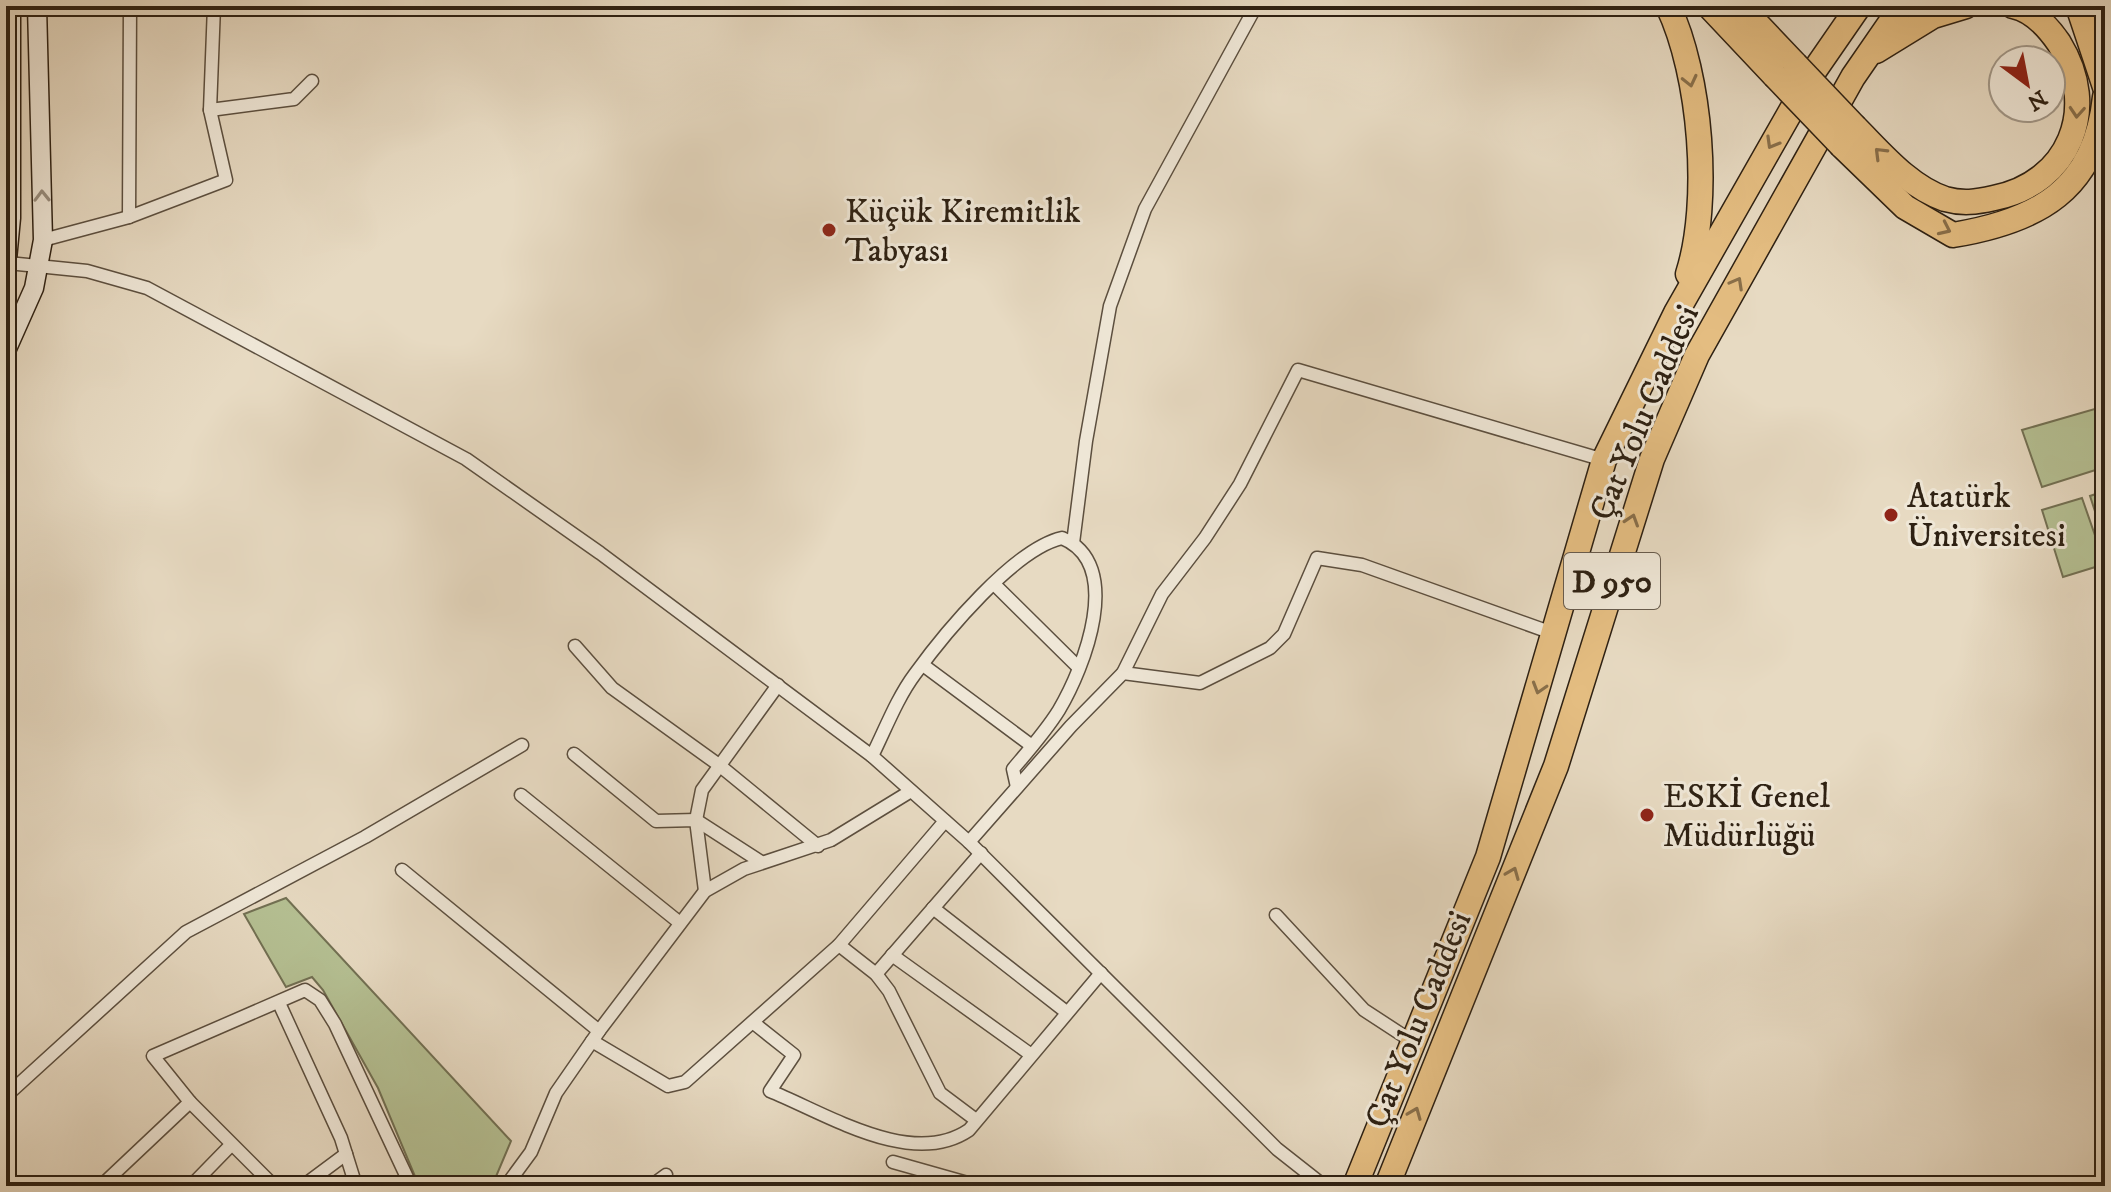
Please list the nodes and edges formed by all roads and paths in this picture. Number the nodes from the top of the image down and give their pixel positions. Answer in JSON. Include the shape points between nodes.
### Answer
{"nodes":[{"id":1,"x":11,"y":6,"type":"edge"},
{"id":2,"x":37,"y":6,"type":"edge"},
{"id":3,"x":130,"y":6,"type":"edge"},
{"id":4,"x":214,"y":6,"type":"edge"},
{"id":5,"x":1256,"y":6,"type":"edge"},
{"id":6,"x":1668,"y":6,"type":"edge"},
{"id":7,"x":1709,"y":6,"type":"edge"},
{"id":8,"x":1859,"y":6,"type":"edge"},
{"id":9,"x":1902,"y":6,"type":"edge"},
{"id":10,"x":1966,"y":6,"type":"edge"},
{"id":11,"x":2013,"y":6,"type":"edge"},
{"id":12,"x":2078,"y":6,"type":"edge"},
{"id":13,"x":1744,"y":9,"type":"edge"},
{"id":14,"x":1868,"y":57,"type":"junction"},
{"id":15,"x":1785,"y":70,"type":"junction"},
{"id":16,"x":312,"y":81,"type":"dead end"},
{"id":17,"x":2105,"y":87,"type":"edge"},
{"id":18,"x":2105,"y":97,"type":"edge"},
{"id":19,"x":210,"y":110,"type":"junction"},
{"id":20,"x":1848,"y":136,"type":"junction"},
{"id":21,"x":129,"y":217,"type":"junction"},
{"id":22,"x":8,"y":218,"type":"edge"},
{"id":23,"x":43,"y":240,"type":"junction"},
{"id":24,"x":40,"y":264,"type":"junction"},
{"id":25,"x":7,"y":266,"type":"edge"},
{"id":26,"x":1676,"y":313,"type":"junction"},
{"id":27,"x":6,"y":351,"type":"edge"},
{"id":28,"x":1604,"y":460,"type":"junction"},
{"id":29,"x":1073,"y":543,"type":"junction"},
{"id":30,"x":994,"y":584,"type":"junction"},
{"id":31,"x":1555,"y":634,"type":"junction"},
{"id":32,"x":575,"y":646,"type":"dead end"},
{"id":33,"x":923,"y":665,"type":"junction"},
{"id":34,"x":1078,"y":667,"type":"junction"},
{"id":35,"x":1123,"y":673,"type":"junction"},
{"id":36,"x":778,"y":685,"type":"junction"},
{"id":37,"x":522,"y":745,"type":"dead end"},
{"id":38,"x":1032,"y":746,"type":"junction"},
{"id":39,"x":574,"y":754,"type":"dead end"},
{"id":40,"x":872,"y":756,"type":"junction"},
{"id":41,"x":719,"y":765,"type":"junction"},
{"id":42,"x":1017,"y":787,"type":"junction"},
{"id":43,"x":911,"y":791,"type":"junction"},
{"id":44,"x":521,"y":795,"type":"dead end"},
{"id":45,"x":696,"y":820,"type":"junction"},
{"id":46,"x":945,"y":821,"type":"junction"},
{"id":47,"x":969,"y":842,"type":"junction"},
{"id":48,"x":818,"y":846,"type":"junction"},
{"id":49,"x":981,"y":853,"type":"junction"},
{"id":50,"x":761,"y":862,"type":"junction"},
{"id":51,"x":402,"y":870,"type":"dead end"},
{"id":52,"x":705,"y":891,"type":"junction"},
{"id":53,"x":933,"y":908,"type":"junction"},
{"id":54,"x":1276,"y":915,"type":"dead end"},
{"id":55,"x":680,"y":923,"type":"junction"},
{"id":56,"x":839,"y":945,"type":"junction"},
{"id":57,"x":892,"y":955,"type":"junction"},
{"id":58,"x":1101,"y":973,"type":"junction"},
{"id":59,"x":876,"y":974,"type":"junction"},
{"id":60,"x":279,"y":1003,"type":"junction"},
{"id":61,"x":1065,"y":1011,"type":"junction"},
{"id":62,"x":755,"y":1024,"type":"junction"},
{"id":63,"x":595,"y":1036,"type":"junction"},
{"id":64,"x":1413,"y":1042,"type":"junction"},
{"id":65,"x":1030,"y":1054,"type":"junction"},
{"id":66,"x":6,"y":1096,"type":"edge"},
{"id":67,"x":190,"y":1102,"type":"junction"},
{"id":68,"x":976,"y":1120,"type":"junction"},
{"id":69,"x":231,"y":1145,"type":"junction"},
{"id":70,"x":346,"y":1154,"type":"junction"},
{"id":71,"x":893,"y":1162,"type":"dead end"},
{"id":72,"x":666,"y":1175,"type":"dead end"},
{"id":73,"x":101,"y":1186,"type":"edge"},
{"id":74,"x":191,"y":1186,"type":"edge"},
{"id":75,"x":274,"y":1186,"type":"edge"},
{"id":76,"x":303,"y":1186,"type":"edge"},
{"id":77,"x":356,"y":1186,"type":"edge"},
{"id":78,"x":411,"y":1186,"type":"edge"},
{"id":79,"x":506,"y":1186,"type":"edge"},
{"id":80,"x":651,"y":1186,"type":"edge"},
{"id":81,"x":978,"y":1186,"type":"edge"},
{"id":82,"x":1324,"y":1186,"type":"edge"},
{"id":83,"x":1355,"y":1186,"type":"edge"},
{"id":84,"x":1387,"y":1186,"type":"edge"}],
"edges":[{"from":1,"to":22,"type":"main road"},
{"from":23,"to":2,"type":"main road","one_way":true},
{"from":3,"to":21,"type":"street"},
{"from":4,"to":19,"type":"street"},
{"from":5,"to":29,"type":"street","via":[[1145,209],[1110,306]]},
{"from":6,"to":26,"type":"highway","one_way":true,"via":[[1695,104],[1702,192],[1693,260]]},
{"from":7,"to":15,"type":"highway"},
{"from":8,"to":26,"type":"highway","name":"Çat Yolu Caddesi","number":"D 950","one_way":true,"via":[[1812,74]]},
{"from":9,"to":14,"type":"highway","name":"Çat Yolu Caddesi","number":"D 950"},
{"from":10,"to":14,"type":"highway","via":[[1933,16]]},
{"from":11,"to":20,"type":"highway","one_way":true,"via":[[2049,27],[2078,89],[2076,126],[2056,166],[2016,194],[1968,204],[1924,189]]},
{"from":12,"to":17,"type":"highway"},
{"from":13,"to":15,"type":"highway"},
{"from":84,"to":14,"type":"highway","name":"Çat Yolu Caddesi","number":"D 950","one_way":true,"via":[[1556,766],[1652,459],[1697,355]]},
{"from":15,"to":20,"type":"highway","bridge":true},
{"from":16,"to":19,"type":"street","via":[[294,99]]},
{"from":20,"to":18,"type":"highway","one_way":true,"via":[[1905,207],[1953,235],[1990,229],[2039,211],[2064,191],[2097,144]]},
{"from":19,"to":21,"type":"street","via":[[226,180]]},
{"from":21,"to":23,"type":"street"},
{"from":22,"to":25,"type":"main road"},
{"from":23,"to":24,"type":"main road"},
{"from":24,"to":25,"type":"street"},
{"from":24,"to":27,"type":"main road"},
{"from":24,"to":36,"type":"street","via":[[147,288],[466,459]]},
{"from":26,"to":28,"type":"highway","name":"Çat Yolu Caddesi","number":"D 950"},
{"from":28,"to":31,"type":"highway","name":"Çat Yolu Caddesi","number":"D 950"},
{"from":28,"to":35,"type":"street","via":[[1298,370],[1240,484],[1162,594]]},
{"from":29,"to":30,"type":"street","via":[[1062,538],[1050,541]]},
{"from":29,"to":34,"type":"street","via":[[1090,562],[1096,592],[1095,616]]},
{"from":30,"to":33,"type":"street"},
{"from":30,"to":34,"type":"street"},
{"from":31,"to":35,"type":"street","via":[[1362,565],[1317,558],[1284,634],[1270,648],[1200,683]]},
{"from":31,"to":64,"type":"highway","name":"Çat Yolu Caddesi","number":"D 950","one_way":true,"via":[[1488,857]]},
{"from":32,"to":41,"type":"street","via":[[612,688]]},
{"from":33,"to":38,"type":"street"},
{"from":33,"to":40,"type":"street"},
{"from":34,"to":38,"type":"street","via":[[1060,708]]},
{"from":35,"to":42,"type":"street"},
{"from":36,"to":40,"type":"street"},
{"from":36,"to":41,"type":"street"},
{"from":37,"to":66,"type":"street","via":[[365,837],[186,932]]},
{"from":38,"to":42,"type":"street","via":[[1013,769]]},
{"from":39,"to":45,"type":"street","via":[[656,821]]},
{"from":40,"to":43,"type":"street"},
{"from":41,"to":45,"type":"street","via":[[702,790]]},
{"from":41,"to":48,"type":"street"},
{"from":42,"to":47,"type":"street"},
{"from":43,"to":46,"type":"street"},
{"from":43,"to":48,"type":"street"},
{"from":44,"to":55,"type":"street"},
{"from":45,"to":50,"type":"street"},
{"from":45,"to":52,"type":"street"},
{"from":46,"to":47,"type":"street"},
{"from":46,"to":56,"type":"street"},
{"from":47,"to":49,"type":"street"},
{"from":48,"to":50,"type":"street"},
{"from":49,"to":53,"type":"street"},
{"from":49,"to":58,"type":"street"},
{"from":50,"to":52,"type":"street"},
{"from":51,"to":63,"type":"street"},
{"from":52,"to":55,"type":"street"},
{"from":53,"to":57,"type":"street"},
{"from":53,"to":61,"type":"street"},
{"from":54,"to":64,"type":"street","via":[[1364,1010]]},
{"from":55,"to":63,"type":"street"},
{"from":56,"to":59,"type":"street"},
{"from":56,"to":62,"type":"street"},
{"from":57,"to":59,"type":"street"},
{"from":57,"to":65,"type":"street"},
{"from":58,"to":61,"type":"street"},
{"from":58,"to":82,"type":"street","via":[[1277,1149]]},
{"from":59,"to":68,"type":"street","via":[[940,1093]]},
{"from":60,"to":67,"type":"street","via":[[153,1056]]},
{"from":60,"to":70,"type":"street"},
{"from":60,"to":78,"type":"street","via":[[305,990],[320,1000],[367,1086]]},
{"from":61,"to":65,"type":"street"},
{"from":62,"to":63,"type":"street","via":[[685,1082],[668,1086]]},
{"from":62,"to":68,"type":"street","via":[[794,1055],[770,1091],[893,1142],[921,1146],[952,1141]]},
{"from":63,"to":79,"type":"street","via":[[556,1093],[531,1152]]},
{"from":64,"to":83,"type":"highway","name":"Çat Yolu Caddesi","number":"D 950"},
{"from":65,"to":68,"type":"street"},
{"from":67,"to":69,"type":"street"},
{"from":67,"to":73,"type":"street"},
{"from":69,"to":74,"type":"street"},
{"from":69,"to":75,"type":"street"},
{"from":70,"to":76,"type":"street"},
{"from":70,"to":77,"type":"street"},
{"from":71,"to":81,"type":"street"},
{"from":72,"to":80,"type":"street"}]}
